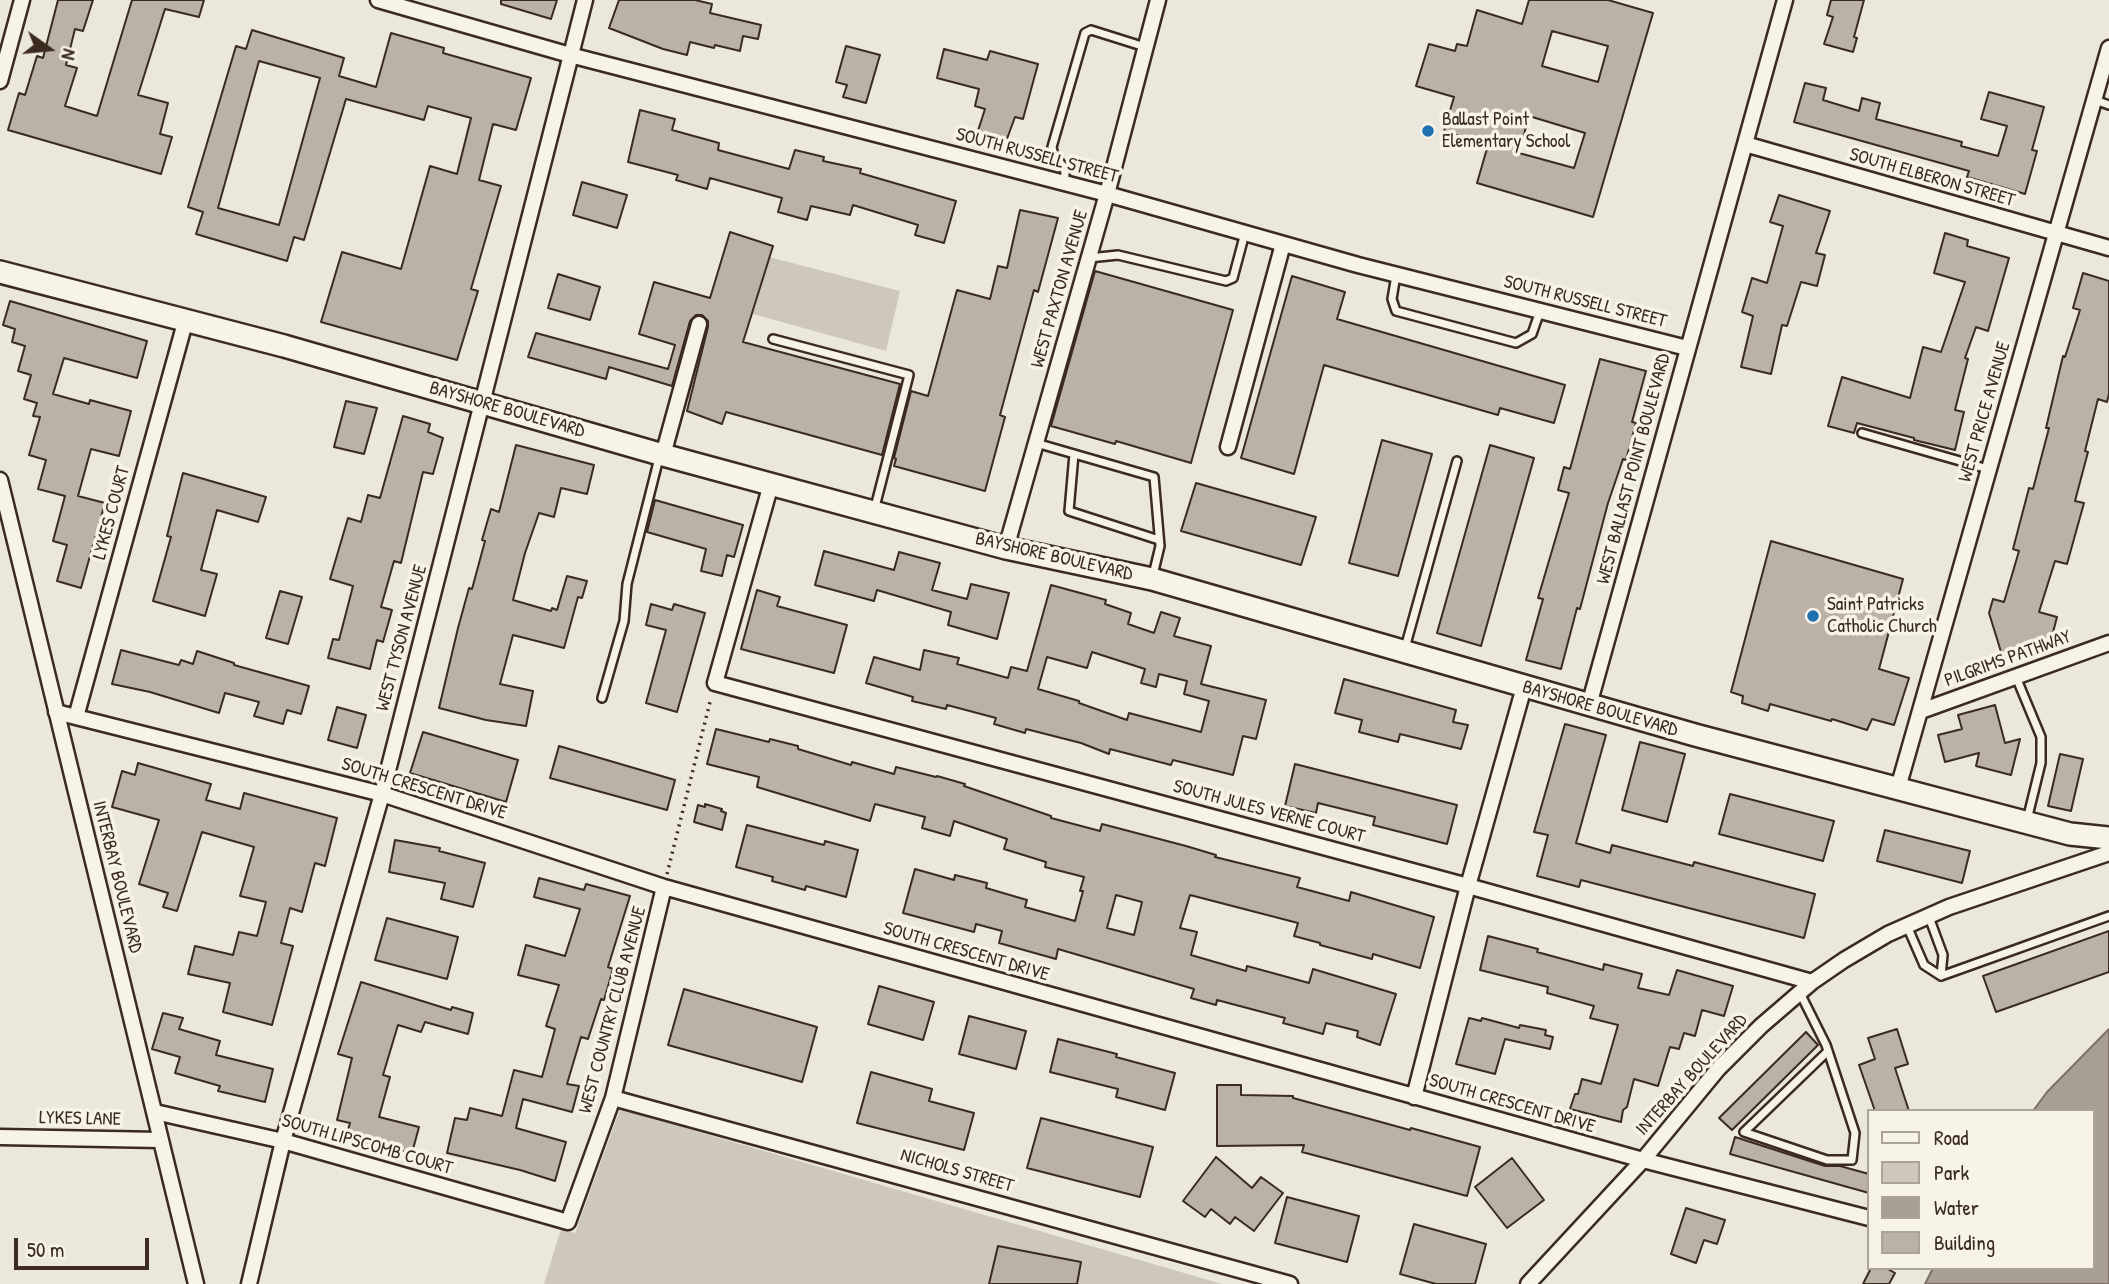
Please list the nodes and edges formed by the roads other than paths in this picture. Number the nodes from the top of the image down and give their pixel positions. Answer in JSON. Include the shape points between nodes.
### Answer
{"nodes":[{"id":1,"x":22,"y":0,"type":"edge"},
{"id":2,"x":378,"y":0,"type":"edge"},
{"id":3,"x":585,"y":0,"type":"edge"},
{"id":4,"x":1158,"y":0,"type":"edge"},
{"id":5,"x":1786,"y":0,"type":"edge"},
{"id":6,"x":1146,"y":47,"type":"junction"},
{"id":7,"x":2109,"y":48,"type":"edge"},
{"id":8,"x":570,"y":55,"type":"junction"},
{"id":9,"x":0,"y":81,"type":"edge"},
{"id":10,"x":2094,"y":100,"type":"junction"},
{"id":11,"x":2109,"y":104,"type":"edge"},
{"id":12,"x":1745,"y":144,"type":"junction"},
{"id":13,"x":1063,"y":182,"type":"junction"},
{"id":14,"x":1107,"y":194,"type":"junction"},
{"id":15,"x":1245,"y":233,"type":"junction"},
{"id":16,"x":2056,"y":233,"type":"junction"},
{"id":17,"x":1283,"y":244,"type":"junction"},
{"id":18,"x":2109,"y":248,"type":"edge"},
{"id":19,"x":1089,"y":258,"type":"junction"},
{"id":20,"x":0,"y":272,"type":"edge"},
{"id":21,"x":1396,"y":275,"type":"junction"},
{"id":22,"x":1540,"y":311,"type":"junction"},
{"id":23,"x":186,"y":319,"type":"junction"},
{"id":24,"x":699,"y":324,"type":"dead end"},
{"id":25,"x":773,"y":339,"type":"dead end"},
{"id":26,"x":1687,"y":348,"type":"junction"},
{"id":27,"x":483,"y":404,"type":"junction"},
{"id":28,"x":1862,"y":433,"type":"dead end"},
{"id":29,"x":1036,"y":443,"type":"junction"},
{"id":30,"x":1228,"y":447,"type":"dead end"},
{"id":31,"x":1074,"y":454,"type":"junction"},
{"id":32,"x":662,"y":455,"type":"junction"},
{"id":33,"x":1457,"y":461,"type":"dead end"},
{"id":34,"x":1989,"y":469,"type":"junction"},
{"id":35,"x":0,"y":480,"type":"edge"},
{"id":36,"x":771,"y":484,"type":"junction"},
{"id":37,"x":874,"y":512,"type":"junction"},
{"id":38,"x":1159,"y":540,"type":"junction"},
{"id":39,"x":1006,"y":548,"type":"junction"},
{"id":40,"x":1152,"y":579,"type":"junction"},
{"id":41,"x":2109,"y":643,"type":"edge"},
{"id":42,"x":1404,"y":652,"type":"junction"},
{"id":43,"x":2016,"y":677,"type":"junction"},
{"id":44,"x":1524,"y":687,"type":"junction"},
{"id":45,"x":602,"y":698,"type":"dead end"},
{"id":46,"x":1588,"y":705,"type":"junction"},
{"id":47,"x":1921,"y":711,"type":"junction"},
{"id":48,"x":56,"y":712,"type":"junction"},
{"id":49,"x":76,"y":717,"type":"junction"},
{"id":50,"x":1898,"y":788,"type":"junction"},
{"id":51,"x":382,"y":794,"type":"junction"},
{"id":52,"x":2028,"y":818,"type":"junction"},
{"id":53,"x":2109,"y":838,"type":"edge"},
{"id":54,"x":2109,"y":853,"type":"edge"},
{"id":55,"x":1468,"y":886,"type":"junction"},
{"id":56,"x":664,"y":887,"type":"junction"},
{"id":57,"x":1929,"y":916,"type":"junction"},
{"id":58,"x":2109,"y":916,"type":"edge"},
{"id":59,"x":1907,"y":926,"type":"junction"},
{"id":60,"x":1941,"y":976,"type":"junction"},
{"id":61,"x":1812,"y":982,"type":"junction"},
{"id":62,"x":1800,"y":992,"type":"junction"},
{"id":63,"x":1828,"y":1051,"type":"junction"},
{"id":64,"x":1414,"y":1097,"type":"junction"},
{"id":65,"x":613,"y":1098,"type":"junction"},
{"id":66,"x":155,"y":1112,"type":"junction"},
{"id":67,"x":0,"y":1137,"type":"edge"},
{"id":68,"x":160,"y":1140,"type":"junction"},
{"id":69,"x":283,"y":1141,"type":"junction"},
{"id":70,"x":1643,"y":1160,"type":"junction"},
{"id":71,"x":1868,"y":1219,"type":"edge"},
{"id":72,"x":568,"y":1222,"type":"joint"},
{"id":73,"x":196,"y":1284,"type":"edge"},
{"id":74,"x":249,"y":1284,"type":"edge"},
{"id":75,"x":1290,"y":1284,"type":"edge"},
{"id":76,"x":1528,"y":1284,"type":"edge"}],
"edges":[{"from":1,"to":9,"type":"street"},
{"from":2,"to":8,"type":"street","name":"SOUTH RUSSELL STREET"},
{"from":3,"to":8,"type":"street","name":"WEST TYSON AVENUE"},
{"from":4,"to":6,"type":"street","name":"WEST PAXTON AVENUE"},
{"from":5,"to":12,"type":"street","name":"WEST BALLAST POINT BOULEVARD"},
{"from":6,"to":13,"type":"lane","via":[[1091,30],[1085,33],[1052,147],[1064,167]]},
{"from":6,"to":14,"type":"street","name":"WEST PAXTON AVENUE"},
{"from":7,"to":10,"type":"street","name":"WEST PRICE AVENUE"},
{"from":8,"to":13,"type":"street","name":"SOUTH RUSSELL STREET"},
{"from":8,"to":27,"type":"street","name":"WEST TYSON AVENUE"},
{"from":10,"to":11,"type":"lane"},
{"from":10,"to":16,"type":"street","name":"WEST PRICE AVENUE"},
{"from":12,"to":16,"type":"street","name":"SOUTH ELBERON STREET"},
{"from":12,"to":26,"type":"street","name":"WEST BALLAST POINT BOULEVARD"},
{"from":13,"to":14,"type":"street","name":"SOUTH RUSSELL STREET"},
{"from":14,"to":15,"type":"street","name":"SOUTH RUSSELL STREET"},
{"from":14,"to":19,"type":"street","name":"WEST PAXTON AVENUE"},
{"from":15,"to":17,"type":"street","name":"SOUTH RUSSELL STREET"},
{"from":15,"to":19,"type":"lane","via":[[1233,278],[1226,281],[1118,255]]},
{"from":16,"to":18,"type":"street","name":"SOUTH ELBERON STREET"},
{"from":16,"to":34,"type":"street","name":"WEST PRICE AVENUE"},
{"from":17,"to":21,"type":"street","name":"SOUTH RUSSELL STREET"},
{"from":17,"to":30,"type":"street"},
{"from":19,"to":29,"type":"street","name":"WEST PAXTON AVENUE"},
{"from":20,"to":23,"type":"street","name":"BAYSHORE BOULEVARD"},
{"from":21,"to":22,"type":"street","name":"SOUTH RUSSELL STREET"},
{"from":21,"to":22,"type":"lane","via":[[1392,299],[1396,312],[1516,343],[1532,334]]},
{"from":22,"to":26,"type":"street","name":"SOUTH RUSSELL STREET"},
{"from":23,"to":27,"type":"street","name":"BAYSHORE BOULEVARD"},
{"from":23,"to":49,"type":"street","name":"LYKES COURT"},
{"from":24,"to":32,"type":"street"},
{"from":25,"to":37,"type":"lane","via":[[909,375]]},
{"from":26,"to":46,"type":"street","name":"WEST BALLAST POINT BOULEVARD"},
{"from":27,"to":32,"type":"street","name":"BAYSHORE BOULEVARD"},
{"from":27,"to":51,"type":"street","name":"WEST TYSON AVENUE"},
{"from":28,"to":34,"type":"lane"},
{"from":29,"to":31,"type":"lane"},
{"from":29,"to":39,"type":"street","name":"WEST PAXTON AVENUE"},
{"from":31,"to":38,"type":"lane","via":[[1154,477]]},
{"from":31,"to":38,"type":"lane","via":[[1069,511]]},
{"from":32,"to":36,"type":"street","name":"BAYSHORE BOULEVARD"},
{"from":32,"to":45,"type":"lane"},
{"from":33,"to":42,"type":"lane"},
{"from":34,"to":47,"type":"street","name":"WEST PRICE AVENUE"},
{"from":35,"to":48,"type":"street","name":"INTERBAY BOULEVARD"},
{"from":36,"to":37,"type":"street","name":"BAYSHORE BOULEVARD"},
{"from":36,"to":55,"type":"street","name":"SOUTH JULES VERNE COURT","via":[[715,683]]},
{"from":37,"to":39,"type":"street","name":"BAYSHORE BOULEVARD"},
{"from":38,"to":40,"type":"lane"},
{"from":39,"to":40,"type":"street","name":"BAYSHORE BOULEVARD"},
{"from":40,"to":42,"type":"street","name":"BAYSHORE BOULEVARD"},
{"from":41,"to":43,"type":"street","name":"PILGRIMS PATHWAY"},
{"from":42,"to":44,"type":"street","name":"BAYSHORE BOULEVARD"},
{"from":43,"to":47,"type":"street","name":"PILGRIMS PATHWAY"},
{"from":43,"to":52,"type":"lane","via":[[2041,737],[2041,763]]},
{"from":44,"to":46,"type":"street","name":"BAYSHORE BOULEVARD"},
{"from":44,"to":55,"type":"street"},
{"from":46,"to":50,"type":"street","name":"BAYSHORE BOULEVARD"},
{"from":47,"to":50,"type":"street","name":"WEST PRICE AVENUE"},
{"from":48,"to":49,"type":"street","name":"SOUTH CRESCENT DRIVE"},
{"from":48,"to":66,"type":"street","name":"INTERBAY BOULEVARD"},
{"from":49,"to":51,"type":"street","name":"SOUTH CRESCENT DRIVE"},
{"from":50,"to":52,"type":"street","name":"BAYSHORE BOULEVARD"},
{"from":51,"to":56,"type":"street","name":"SOUTH CRESCENT DRIVE"},
{"from":51,"to":69,"type":"street","name":"WEST TYSON AVENUE"},
{"from":52,"to":53,"type":"street","name":"BAYSHORE BOULEVARD","via":[[2070,834]]},
{"from":54,"to":57,"type":"street","name":"INTERBAY BOULEVARD"},
{"from":55,"to":61,"type":"street","name":"SOUTH JULES VERNE COURT"},
{"from":55,"to":64,"type":"street"},
{"from":56,"to":64,"type":"street","name":"SOUTH CRESCENT DRIVE"},
{"from":56,"to":65,"type":"street","name":"WEST COUNTRY CLUB AVENUE"},
{"from":57,"to":59,"type":"street","name":"INTERBAY BOULEVARD"},
{"from":57,"to":60,"type":"lane","via":[[1943,955]]},
{"from":58,"to":60,"type":"lane"},
{"from":59,"to":60,"type":"lane","via":[[1924,965]]},
{"from":59,"to":61,"type":"street","name":"INTERBAY BOULEVARD"},
{"from":61,"to":62,"type":"street","name":"INTERBAY BOULEVARD"},
{"from":62,"to":63,"type":"lane"},
{"from":62,"to":70,"type":"street","name":"INTERBAY BOULEVARD","via":[[1718,1069]]},
{"from":63,"to":63,"type":"lane","via":[[1855,1133],[1852,1160],[1827,1160],[1744,1132]]},
{"from":64,"to":70,"type":"street","name":"SOUTH CRESCENT DRIVE"},
{"from":65,"to":72,"type":"street","name":"WEST COUNTRY CLUB AVENUE"},
{"from":65,"to":75,"type":"street","name":"NICHOLS STREET"},
{"from":66,"to":68,"type":"street","name":"INTERBAY BOULEVARD"},
{"from":66,"to":69,"type":"street","name":"SOUTH LIPSCOMB COURT"},
{"from":67,"to":68,"type":"street","name":"LYKES LANE"},
{"from":68,"to":73,"type":"street","name":"INTERBAY BOULEVARD"},
{"from":69,"to":72,"type":"street","name":"SOUTH LIPSCOMB COURT"},
{"from":69,"to":74,"type":"street","name":"WEST TYSON AVENUE"},
{"from":70,"to":71,"type":"street","name":"SOUTH CRESCENT DRIVE"},
{"from":70,"to":76,"type":"street","name":"INTERBAY BOULEVARD"}]}
